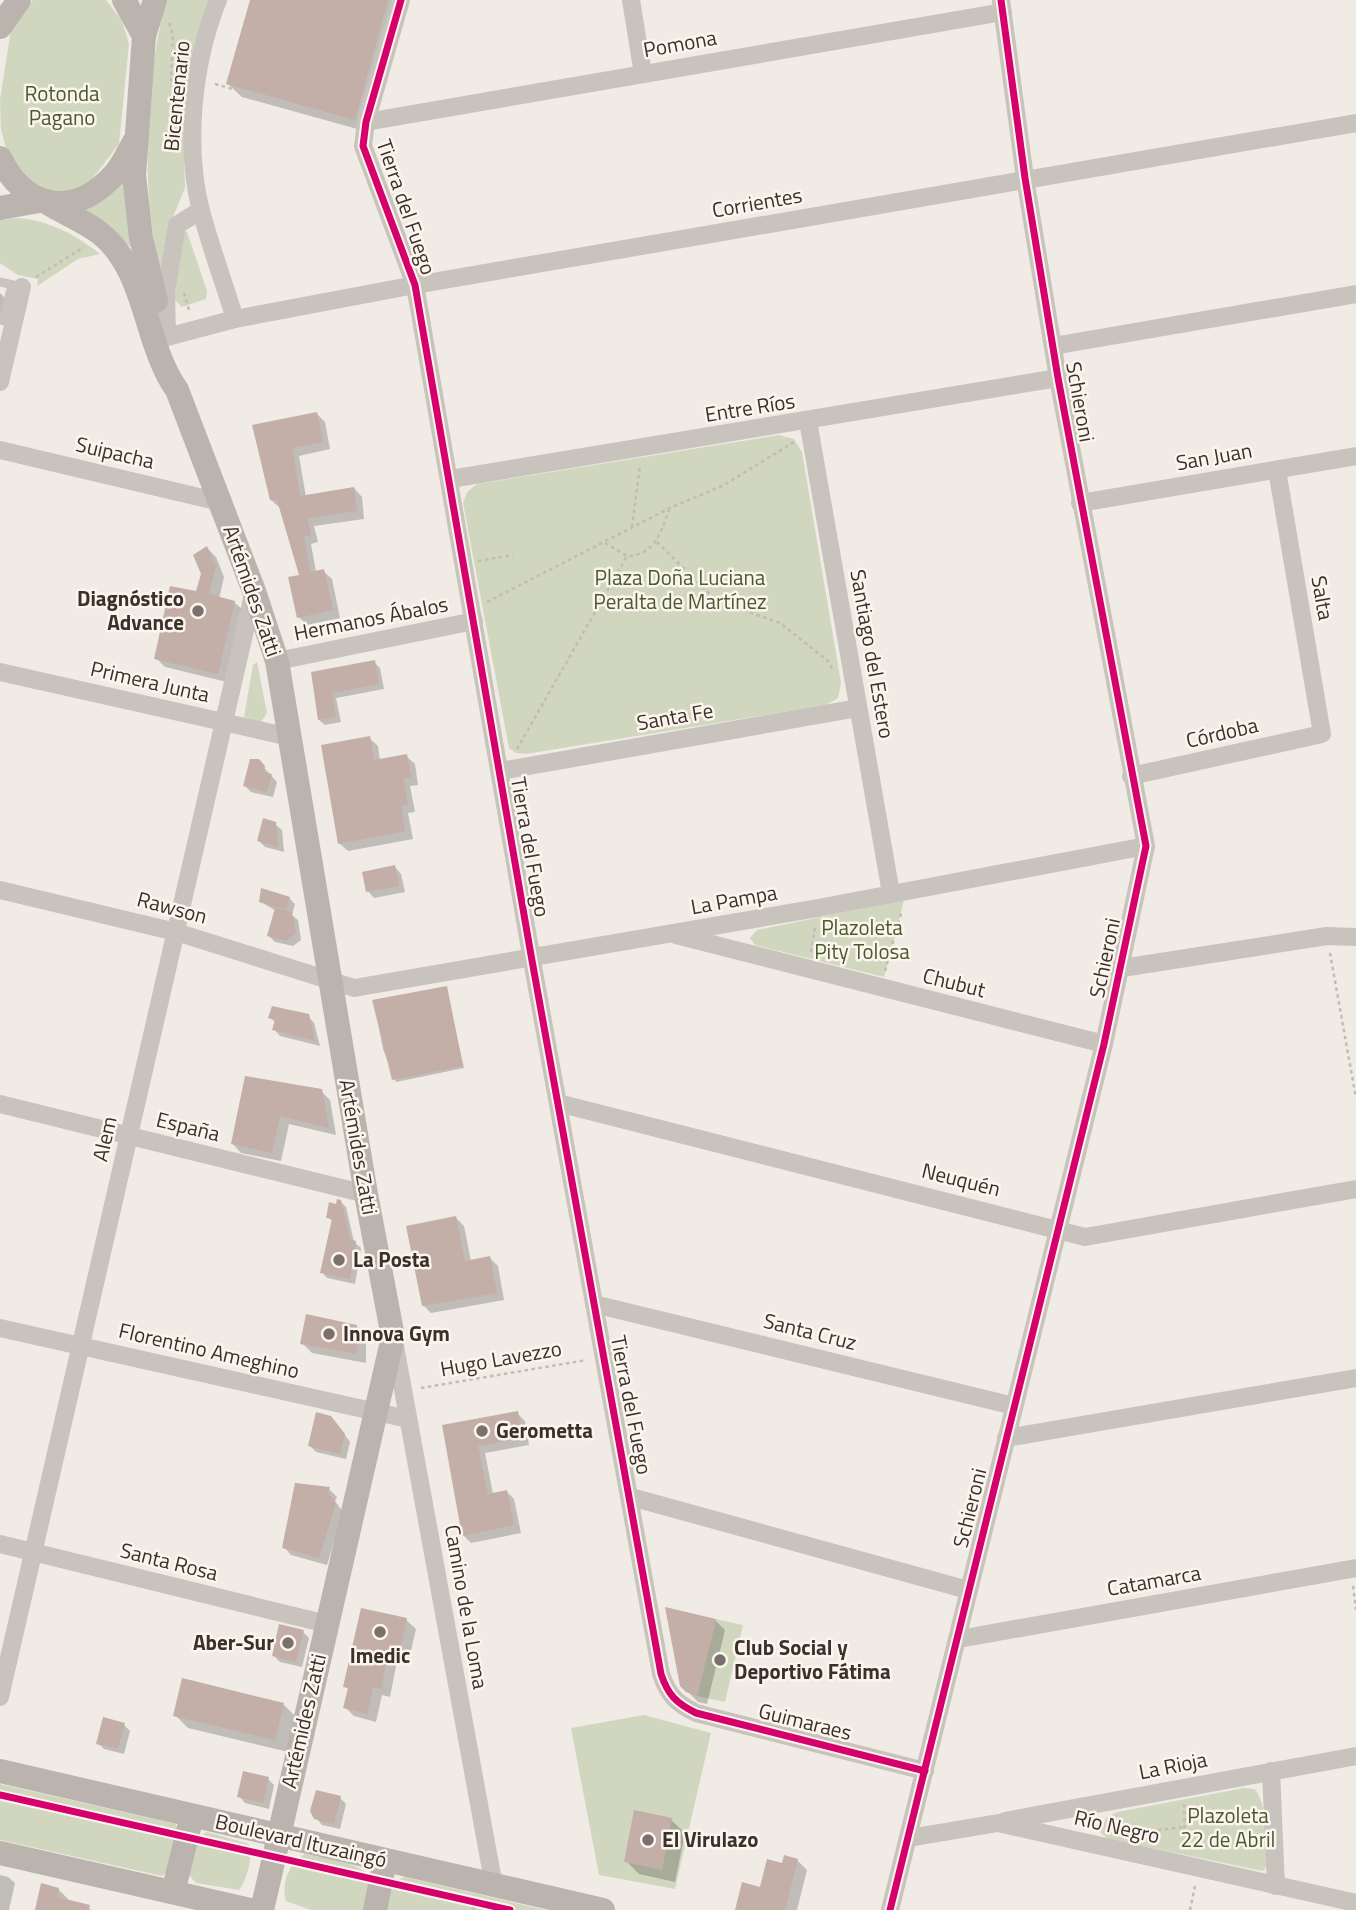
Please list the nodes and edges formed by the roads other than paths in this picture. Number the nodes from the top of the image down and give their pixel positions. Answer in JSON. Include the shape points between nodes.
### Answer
{"nodes":[{"id":1,"x":19,"y":0,"type":"edge"},
{"id":2,"x":124,"y":0,"type":"edge"},
{"id":3,"x":155,"y":0,"type":"edge"},
{"id":4,"x":218,"y":0,"type":"edge"},
{"id":5,"x":401,"y":0,"type":"edge"},
{"id":6,"x":631,"y":0,"type":"edge"},
{"id":7,"x":1002,"y":6,"type":"edge"},
{"id":8,"x":0,"y":27,"type":"edge"},
{"id":9,"x":154,"y":34,"type":"junction"},
{"id":10,"x":643,"y":74,"type":"junction"},
{"id":11,"x":1356,"y":123,"type":"edge"},
{"id":12,"x":365,"y":126,"type":"junction"},
{"id":13,"x":135,"y":138,"type":"junction"},
{"id":14,"x":0,"y":158,"type":"edge"},
{"id":15,"x":1025,"y":178,"type":"junction"},
{"id":16,"x":44,"y":202,"type":"junction"},
{"id":17,"x":0,"y":208,"type":"edge"},
{"id":18,"x":201,"y":211,"type":"junction"},
{"id":19,"x":0,"y":282,"type":"edge"},
{"id":20,"x":415,"y":285,"type":"junction"},
{"id":21,"x":17,"y":286,"type":"junction"},
{"id":22,"x":1356,"y":295,"type":"edge"},
{"id":23,"x":235,"y":319,"type":"junction"},
{"id":24,"x":3,"y":321,"type":"dead end"},
{"id":25,"x":167,"y":337,"type":"junction"},
{"id":26,"x":1053,"y":346,"type":"junction"},
{"id":27,"x":1058,"y":379,"type":"junction"},
{"id":28,"x":0,"y":382,"type":"edge"},
{"id":29,"x":177,"y":390,"type":"junction"},
{"id":30,"x":808,"y":421,"type":"junction"},
{"id":31,"x":0,"y":450,"type":"edge"},
{"id":32,"x":1356,"y":456,"type":"edge"},
{"id":33,"x":1277,"y":470,"type":"junction"},
{"id":34,"x":450,"y":479,"type":"junction"},
{"id":35,"x":220,"y":502,"type":"junction"},
{"id":36,"x":1080,"y":503,"type":"junction"},
{"id":37,"x":254,"y":591,"type":"junction"},
{"id":38,"x":473,"y":616,"type":"junction"},
{"id":39,"x":277,"y":661,"type":"junction"},
{"id":40,"x":0,"y":672,"type":"edge"},
{"id":41,"x":858,"y":708,"type":"junction"},
{"id":42,"x":224,"y":722,"type":"junction"},
{"id":43,"x":1322,"y":734,"type":"joint"},
{"id":44,"x":290,"y":737,"type":"junction"},
{"id":45,"x":500,"y":771,"type":"junction"},
{"id":46,"x":1132,"y":776,"type":"junction"},
{"id":47,"x":1146,"y":846,"type":"junction"},
{"id":48,"x":0,"y":890,"type":"edge"},
{"id":49,"x":899,"y":892,"type":"junction"},
{"id":50,"x":176,"y":932,"type":"junction"},
{"id":51,"x":671,"y":934,"type":"junction"},
{"id":52,"x":1356,"y":937,"type":"edge"},
{"id":53,"x":531,"y":955,"type":"junction"},
{"id":54,"x":1122,"y":968,"type":"junction"},
{"id":55,"x":330,"y":978,"type":"junction"},
{"id":56,"x":1104,"y":1044,"type":"junction"},
{"id":57,"x":558,"y":1103,"type":"junction"},
{"id":58,"x":0,"y":1104,"type":"edge"},
{"id":59,"x":129,"y":1136,"type":"junction"},
{"id":60,"x":1356,"y":1189,"type":"edge"},
{"id":61,"x":366,"y":1194,"type":"junction"},
{"id":62,"x":1059,"y":1228,"type":"junction"},
{"id":63,"x":594,"y":1304,"type":"junction"},
{"id":64,"x":0,"y":1328,"type":"edge"},
{"id":65,"x":393,"y":1337,"type":"junction"},
{"id":66,"x":81,"y":1346,"type":"junction"},
{"id":67,"x":1356,"y":1377,"type":"edge"},
{"id":68,"x":1014,"y":1406,"type":"junction"},
{"id":69,"x":376,"y":1412,"type":"junction"},
{"id":70,"x":408,"y":1419,"type":"junction"},
{"id":71,"x":1006,"y":1438,"type":"junction"},
{"id":72,"x":631,"y":1497,"type":"junction"},
{"id":73,"x":0,"y":1544,"type":"edge"},
{"id":74,"x":33,"y":1552,"type":"junction"},
{"id":75,"x":1354,"y":1568,"type":"edge"},
{"id":76,"x":968,"y":1590,"type":"junction"},
{"id":77,"x":327,"y":1624,"type":"junction"},
{"id":78,"x":959,"y":1640,"type":"junction"},
{"id":79,"x":0,"y":1697,"type":"edge"},
{"id":80,"x":679,"y":1704,"type":"joint"},
{"id":81,"x":1356,"y":1756,"type":"edge"},
{"id":82,"x":0,"y":1771,"type":"edge"},
{"id":83,"x":925,"y":1771,"type":"junction"},
{"id":84,"x":1271,"y":1771,"type":"junction"},
{"id":85,"x":192,"y":1816,"type":"junction"},
{"id":86,"x":998,"y":1823,"type":"junction"},
{"id":87,"x":277,"y":1836,"type":"junction"},
{"id":88,"x":909,"y":1838,"type":"junction"},
{"id":89,"x":0,"y":1853,"type":"edge"},
{"id":90,"x":385,"y":1861,"type":"junction"},
{"id":91,"x":1276,"y":1886,"type":"junction"},
{"id":92,"x":173,"y":1892,"type":"junction"},
{"id":93,"x":489,"y":1895,"type":"junction"},
{"id":94,"x":1356,"y":1903,"type":"edge"},
{"id":95,"x":577,"y":1907,"type":"edge"},
{"id":96,"x":250,"y":1910,"type":"edge"},
{"id":97,"x":262,"y":1910,"type":"edge"},
{"id":98,"x":375,"y":1910,"type":"edge"},
{"id":99,"x":603,"y":1910,"type":"edge"},
{"id":100,"x":890,"y":1910,"type":"edge"}],
"edges":[{"from":1,"to":8,"type":"main road"},
{"from":2,"to":9,"type":"main road"},
{"from":3,"to":9,"type":"main road"},
{"from":4,"to":18,"type":"street","name":"Bicentenario","via":[[208,23],[197,86],[192,160]]},
{"from":5,"to":12,"type":"street","name":"Tierra del Fuego"},
{"from":6,"to":10,"type":"street"},
{"from":7,"to":10,"type":"street","name":"Pomona"},
{"from":7,"to":15,"type":"street","name":"Schieroni"},
{"from":9,"to":13,"type":"main road"},
{"from":10,"to":12,"type":"street","name":"Pomona"},
{"from":11,"to":15,"type":"street","name":"Corrientes"},
{"from":12,"to":20,"type":"street","name":"Tierra del Fuego","via":[[363,146]]},
{"from":13,"to":16,"type":"main road","via":[[110,179],[94,191],[70,201]]},
{"from":13,"to":25,"type":"main road","name":"Artémides Zatti","via":[[141,238]]},
{"from":14,"to":16,"type":"main road","via":[[8,174]]},
{"from":15,"to":20,"type":"street","name":"Corrientes"},
{"from":15,"to":26,"type":"street","name":"Schieroni"},
{"from":16,"to":17,"type":"main road"},
{"from":16,"to":29,"type":"main road","name":"Artémides Zatti","via":[[102,235],[131,275],[166,374]]},
{"from":18,"to":23,"type":"street","name":"Bicentenario"},
{"from":18,"to":25,"type":"street","via":[[177,225],[166,292]]},
{"from":19,"to":21,"type":"lane"},
{"from":20,"to":23,"type":"street","name":"Corrientes"},
{"from":20,"to":34,"type":"street","name":"Tierra del Fuego"},
{"from":21,"to":24,"type":"lane"},
{"from":21,"to":28,"type":"street"},
{"from":22,"to":26,"type":"street"},
{"from":23,"to":25,"type":"street","name":"Corrientes"},
{"from":25,"to":29,"type":"main road","name":"Artémides Zatti","via":[[178,373]]},
{"from":26,"to":27,"type":"street","name":"Schieroni"},
{"from":27,"to":30,"type":"street","name":"Entre Ríos"},
{"from":27,"to":36,"type":"street","name":"Schieroni"},
{"from":29,"to":35,"type":"main road","name":"Artémides Zatti"},
{"from":30,"to":34,"type":"street","name":"Entre Ríos"},
{"from":30,"to":41,"type":"street","name":"Santiago del Estero"},
{"from":31,"to":35,"type":"street","name":"Suipacha"},
{"from":32,"to":33,"type":"street","name":"San Juan"},
{"from":33,"to":36,"type":"street","name":"San Juan"},
{"from":33,"to":43,"type":"street","name":"Salta"},
{"from":34,"to":38,"type":"street","name":"Tierra del Fuego"},
{"from":35,"to":37,"type":"main road","name":"Artémides Zatti"},
{"from":36,"to":46,"type":"street","name":"Schieroni"},
{"from":37,"to":39,"type":"main road","name":"Artémides Zatti"},
{"from":37,"to":42,"type":"street","name":"Alem"},
{"from":38,"to":39,"type":"street","name":"Hermanos Ábalos"},
{"from":38,"to":45,"type":"street","name":"Tierra del Fuego"},
{"from":39,"to":44,"type":"main road","name":"Artémides Zatti"},
{"from":40,"to":42,"type":"street","name":"Primera Junta"},
{"from":41,"to":45,"type":"street","name":"Santa Fe"},
{"from":41,"to":49,"type":"street","name":"Santiago del Estero"},
{"from":42,"to":44,"type":"street","name":"Primera Junta"},
{"from":42,"to":50,"type":"street","name":"Alem"},
{"from":43,"to":46,"type":"street","name":"Córdoba"},
{"from":44,"to":55,"type":"main road","name":"Artémides Zatti"},
{"from":45,"to":53,"type":"street","name":"Tierra del Fuego"},
{"from":46,"to":47,"type":"street","name":"Schieroni"},
{"from":47,"to":49,"type":"street","name":"La Pampa"},
{"from":47,"to":54,"type":"street","name":"Schieroni"},
{"from":48,"to":50,"type":"street","name":"Rawson"},
{"from":49,"to":51,"type":"street","name":"La Pampa"},
{"from":50,"to":55,"type":"street","name":"Rawson"},
{"from":50,"to":59,"type":"street","name":"Alem"},
{"from":51,"to":53,"type":"street","name":"La Pampa"},
{"from":51,"to":56,"type":"street","name":"Chubut"},
{"from":52,"to":54,"type":"street","via":[[1326,936]]},
{"from":53,"to":55,"type":"street","name":"La Pampa","via":[[354,988]]},
{"from":53,"to":57,"type":"street","name":"Tierra del Fuego"},
{"from":54,"to":56,"type":"street","name":"Schieroni"},
{"from":55,"to":61,"type":"main road","name":"Artémides Zatti"},
{"from":56,"to":62,"type":"street","name":"Schieroni"},
{"from":57,"to":62,"type":"street","name":"Neuquén"},
{"from":57,"to":63,"type":"street","name":"Tierra del Fuego"},
{"from":58,"to":59,"type":"street","name":"España"},
{"from":59,"to":61,"type":"street","name":"España"},
{"from":59,"to":66,"type":"street","name":"Alem"},
{"from":60,"to":62,"type":"street","name":"Neuquén","via":[[1085,1237]]},
{"from":61,"to":65,"type":"main road","name":"Artémides Zatti"},
{"from":62,"to":68,"type":"street","name":"Schieroni"},
{"from":63,"to":68,"type":"street","name":"Santa Cruz"},
{"from":63,"to":72,"type":"street","name":"Tierra del Fuego"},
{"from":64,"to":66,"type":"street","name":"Florentino Ameghino"},
{"from":65,"to":69,"type":"main road","name":"Artémides Zatti"},
{"from":65,"to":70,"type":"street","name":"Camino de la Loma"},
{"from":66,"to":69,"type":"street","name":"Florentino Ameghino"},
{"from":66,"to":74,"type":"street","name":"Alem"},
{"from":67,"to":71,"type":"street"},
{"from":68,"to":71,"type":"street","name":"Schieroni"},
{"from":69,"to":70,"type":"street","name":"Florentino Ameghino"},
{"from":69,"to":77,"type":"main road","name":"Artémides Zatti"},
{"from":70,"to":93,"type":"street","name":"Camino de la Loma"},
{"from":71,"to":76,"type":"street","name":"Schieroni"},
{"from":72,"to":76,"type":"street"},
{"from":72,"to":80,"type":"street","name":"Tierra del Fuego","via":[[661,1674],[667,1691]]},
{"from":73,"to":74,"type":"street","name":"Santa Rosa"},
{"from":74,"to":77,"type":"street","name":"Santa Rosa"},
{"from":74,"to":79,"type":"street","name":"Alem"},
{"from":75,"to":78,"type":"street","name":"Catamarca"},
{"from":76,"to":78,"type":"street","name":"Schieroni"},
{"from":77,"to":87,"type":"main road","name":"Artémides Zatti"},
{"from":78,"to":83,"type":"street","name":"Schieroni"},
{"from":80,"to":83,"type":"street","name":"Guimaraes","via":[[696,1713]]},
{"from":81,"to":84,"type":"street","name":"La Rioja"},
{"from":82,"to":85,"type":"main road","name":"Boulevard Ituzaingó"},
{"from":83,"to":88,"type":"street","name":"Schieroni"},
{"from":84,"to":86,"type":"street","name":"La Rioja"},
{"from":84,"to":91,"type":"street"},
{"from":85,"to":87,"type":"main road","name":"Boulevard Ituzaingó"},
{"from":85,"to":92,"type":"main road"},
{"from":86,"to":88,"type":"street","name":"Río Negro"},
{"from":86,"to":91,"type":"street","name":"Río Negro"},
{"from":87,"to":90,"type":"main road","name":"Boulevard Ituzaingó"},
{"from":87,"to":97,"type":"main road","name":"Artémides Zatti"},
{"from":88,"to":100,"type":"street","name":"Schieroni"},
{"from":89,"to":92,"type":"main road"},
{"from":90,"to":93,"type":"main road","name":"Boulevard Ituzaingó"},
{"from":90,"to":98,"type":"main road"},
{"from":91,"to":94,"type":"street","name":"Río Negro"},
{"from":92,"to":96,"type":"main road"},
{"from":93,"to":95,"type":"main road","name":"Boulevard Ituzaingó"},
{"from":95,"to":99,"type":"main road","name":"Boulevard Ituzaingó"}]}
